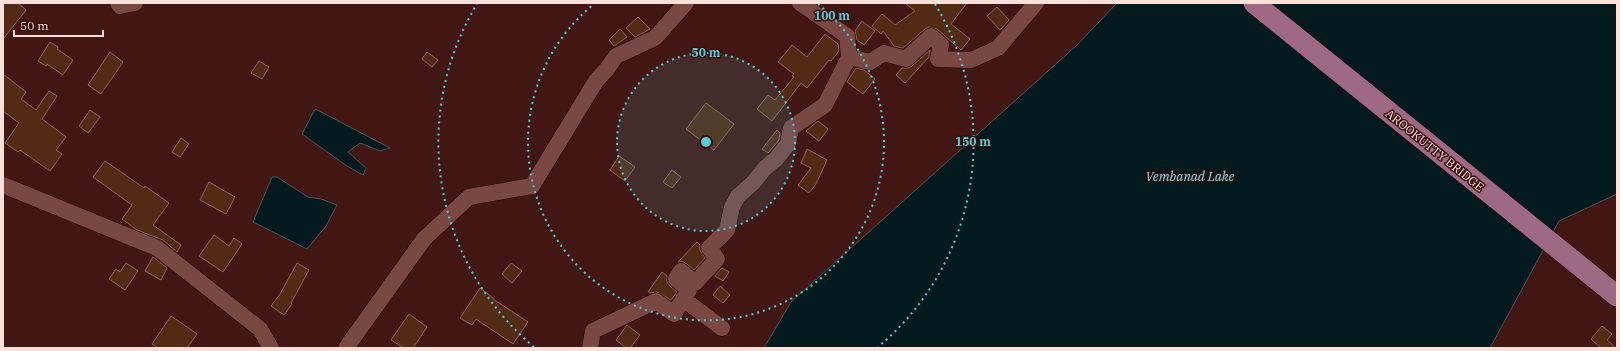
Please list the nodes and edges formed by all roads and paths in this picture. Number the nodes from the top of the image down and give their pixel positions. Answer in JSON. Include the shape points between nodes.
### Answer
{"nodes":[{"id":1,"x":118,"y":3,"type":"edge"},
{"id":2,"x":135,"y":3,"type":"edge"},
{"id":3,"x":686,"y":3,"type":"edge"},
{"id":4,"x":800,"y":3,"type":"edge"},
{"id":5,"x":1036,"y":3,"type":"edge"},
{"id":6,"x":1254,"y":3,"type":"edge"},
{"id":7,"x":848,"y":57,"type":"junction"},
{"id":8,"x":3,"y":185,"type":"edge"},
{"id":9,"x":1617,"y":296,"type":"edge"},
{"id":10,"x":683,"y":299,"type":"junction"},
{"id":11,"x":722,"y":328,"type":"dead end"},
{"id":12,"x":267,"y":346,"type":"edge"},
{"id":13,"x":346,"y":348,"type":"edge"},
{"id":14,"x":590,"y":348,"type":"edge"}],
"edges":[{"from":1,"to":2,"type":"street","via":[[120,6]]},
{"from":3,"to":13,"type":"street","via":[[656,38],[616,56],[596,81],[532,186],[469,197],[424,239]]},
{"from":4,"to":7,"type":"street","via":[[847,36]]},
{"from":5,"to":7,"type":"street","via":[[998,48],[971,60],[938,59],[941,45],[931,36],[906,59],[884,53],[870,62]]},
{"from":6,"to":9,"type":"main road","name":"AROOKUTTY BRIDGE"},
{"from":7,"to":10,"type":"street","via":[[824,104],[791,128],[788,144],[753,184],[738,196],[732,207],[727,230],[708,248],[717,259],[695,283],[681,271],[676,279],[689,290]]},
{"from":8,"to":12,"type":"street","via":[[157,248],[260,329]]},
{"from":10,"to":11,"type":"street"},
{"from":10,"to":14,"type":"street","via":[[674,314],[656,301],[593,331]]}]}
